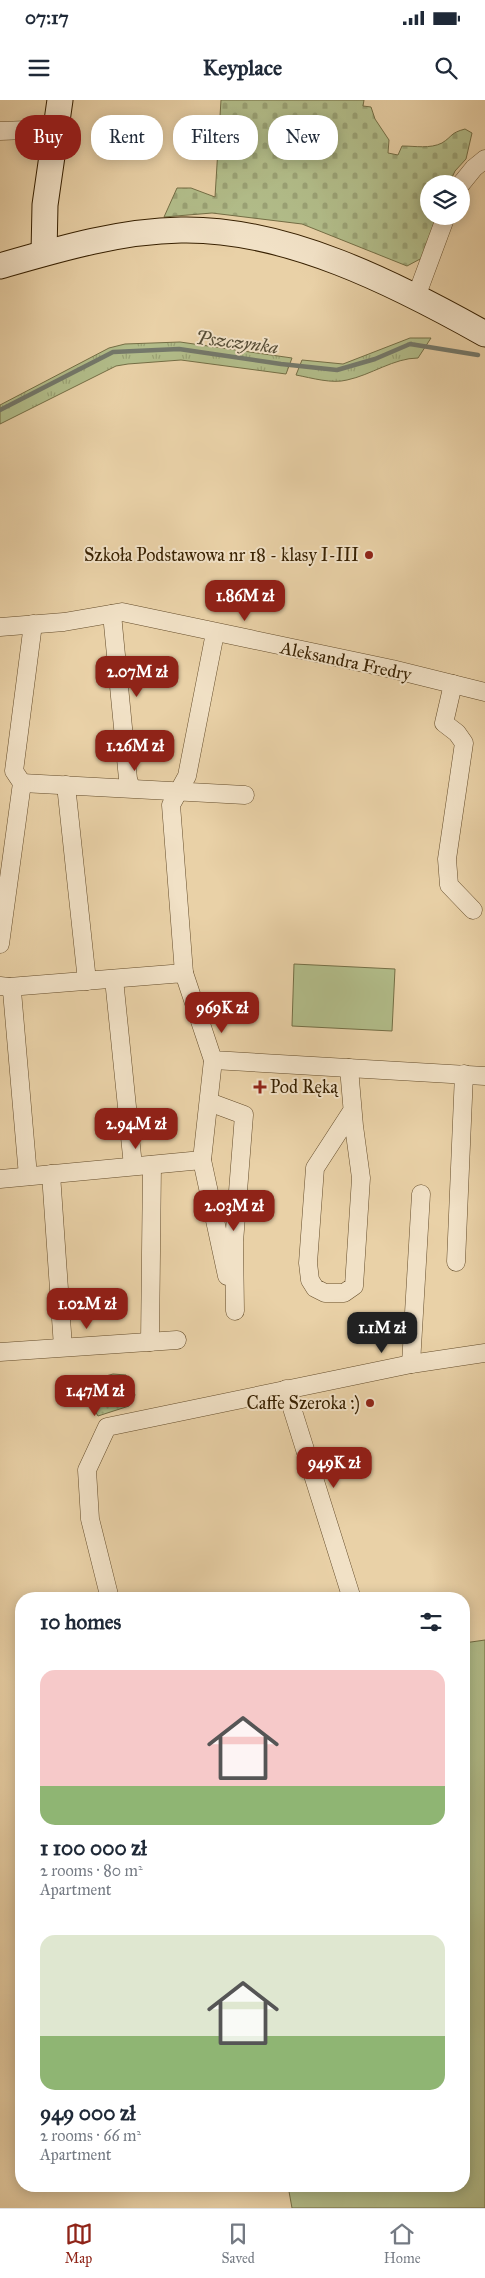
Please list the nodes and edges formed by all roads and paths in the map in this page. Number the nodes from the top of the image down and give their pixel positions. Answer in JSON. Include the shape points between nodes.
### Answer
{"nodes":[{"id":1,"x":60,"y":100,"type":"edge"},
{"id":2,"x":57,"y":115,"type":"edge"},
{"id":3,"x":15,"y":130,"type":"edge"},
{"id":4,"x":0,"y":131,"type":"edge"},
{"id":5,"x":485,"y":159,"type":"edge"},
{"id":6,"x":50,"y":160,"type":"edge"},
{"id":7,"x":468,"y":175,"type":"edge"},
{"id":8,"x":443,"y":225,"type":"edge"},
{"id":9,"x":44,"y":253,"type":"junction"},
{"id":10,"x":0,"y":266,"type":"edge"},
{"id":11,"x":416,"y":298,"type":"junction"},
{"id":12,"x":485,"y":334,"type":"edge"},
{"id":13,"x":112,"y":614,"type":"junction"},
{"id":14,"x":33,"y":624,"type":"junction"},
{"id":15,"x":0,"y":627,"type":"edge"},
{"id":16,"x":215,"y":633,"type":"junction"},
{"id":17,"x":453,"y":684,"type":"junction"},
{"id":18,"x":485,"y":692,"type":"edge"},
{"id":19,"x":22,"y":783,"type":"junction"},
{"id":20,"x":66,"y":785,"type":"junction"},
{"id":21,"x":131,"y":788,"type":"junction"},
{"id":22,"x":180,"y":792,"type":"junction"},
{"id":23,"x":245,"y":795,"type":"dead end"},
{"id":24,"x":473,"y":910,"type":"dead end"},
{"id":25,"x":0,"y":944,"type":"edge"},
{"id":26,"x":184,"y":973,"type":"junction"},
{"id":27,"x":114,"y":979,"type":"junction"},
{"id":28,"x":87,"y":981,"type":"junction"},
{"id":29,"x":5,"y":986,"type":"edge"},
{"id":30,"x":213,"y":1060,"type":"junction"},
{"id":31,"x":349,"y":1068,"type":"junction"},
{"id":32,"x":464,"y":1074,"type":"junction"},
{"id":33,"x":485,"y":1076,"type":"edge"},
{"id":34,"x":209,"y":1102,"type":"junction"},
{"id":35,"x":352,"y":1111,"type":"junction"},
{"id":36,"x":202,"y":1160,"type":"junction"},
{"id":37,"x":152,"y":1165,"type":"junction"},
{"id":38,"x":133,"y":1166,"type":"junction"},
{"id":39,"x":51,"y":1174,"type":"junction"},
{"id":40,"x":28,"y":1176,"type":"junction"},
{"id":41,"x":0,"y":1178,"type":"edge"},
{"id":42,"x":421,"y":1194,"type":"dead end"},
{"id":43,"x":456,"y":1262,"type":"dead end"},
{"id":44,"x":177,"y":1340,"type":"dead end"},
{"id":45,"x":150,"y":1342,"type":"junction"},
{"id":46,"x":63,"y":1347,"type":"junction"},
{"id":47,"x":0,"y":1352,"type":"edge"},
{"id":48,"x":485,"y":1353,"type":"edge"},
{"id":49,"x":411,"y":1364,"type":"junction"},
{"id":50,"x":286,"y":1390,"type":"junction"},
{"id":51,"x":108,"y":1592,"type":"edge"},
{"id":52,"x":350,"y":1592,"type":"edge"}],
"edges":[{"from":1,"to":2,"type":"street"},
{"from":3,"to":4,"type":"street"},
{"from":5,"to":7,"type":"street"},
{"from":6,"to":9,"type":"street"},
{"from":8,"to":11,"type":"street"},
{"from":9,"to":10,"type":"street"},
{"from":9,"to":11,"type":"street","via":[[134,234],[216,231],[252,237],[324,258]]},
{"from":11,"to":12,"type":"street"},
{"from":13,"to":14,"type":"street","name":"Aleksandra Fredry"},
{"from":13,"to":16,"type":"street","name":"Aleksandra Fredry","via":[[122,612]]},
{"from":13,"to":21,"type":"street"},
{"from":14,"to":15,"type":"street","name":"Aleksandra Fredry"},
{"from":14,"to":19,"type":"street","via":[[14,771]]},
{"from":16,"to":17,"type":"street","name":"Aleksandra Fredry"},
{"from":16,"to":22,"type":"street","via":[[187,776]]},
{"from":17,"to":18,"type":"street","name":"Aleksandra Fredry"},
{"from":17,"to":24,"type":"street","via":[[444,723],[464,743],[447,859],[449,885]]},
{"from":19,"to":20,"type":"street"},
{"from":19,"to":25,"type":"street"},
{"from":20,"to":21,"type":"street"},
{"from":20,"to":28,"type":"street"},
{"from":21,"to":22,"type":"street"},
{"from":22,"to":23,"type":"street"},
{"from":22,"to":26,"type":"street","via":[[171,805]]},
{"from":26,"to":27,"type":"street"},
{"from":26,"to":30,"type":"street"},
{"from":27,"to":28,"type":"street"},
{"from":27,"to":38,"type":"street"},
{"from":28,"to":29,"type":"street"},
{"from":29,"to":40,"type":"street","via":[[12,992]]},
{"from":30,"to":31,"type":"street"},
{"from":30,"to":34,"type":"street"},
{"from":31,"to":32,"type":"street"},
{"from":31,"to":35,"type":"street"},
{"from":32,"to":33,"type":"street"},
{"from":32,"to":43,"type":"street"},
{"from":34,"to":36,"type":"street"},
{"from":34,"to":36,"type":"street","via":[[244,1115],[234,1242],[235,1310]]},
{"from":35,"to":35,"type":"street","via":[[361,1178],[354,1286],[344,1293],[324,1293],[310,1280],[308,1263],[315,1168]]},
{"from":36,"to":37,"type":"street"},
{"from":37,"to":38,"type":"street"},
{"from":37,"to":45,"type":"street"},
{"from":38,"to":39,"type":"street"},
{"from":39,"to":40,"type":"street"},
{"from":39,"to":46,"type":"street"},
{"from":40,"to":41,"type":"street"},
{"from":42,"to":49,"type":"street"},
{"from":44,"to":45,"type":"street"},
{"from":45,"to":46,"type":"street"},
{"from":46,"to":47,"type":"street"},
{"from":48,"to":49,"type":"street"},
{"from":49,"to":50,"type":"street"},
{"from":50,"to":51,"type":"street","via":[[107,1427],[87,1470],[90,1519]]},
{"from":50,"to":52,"type":"street"}]}
